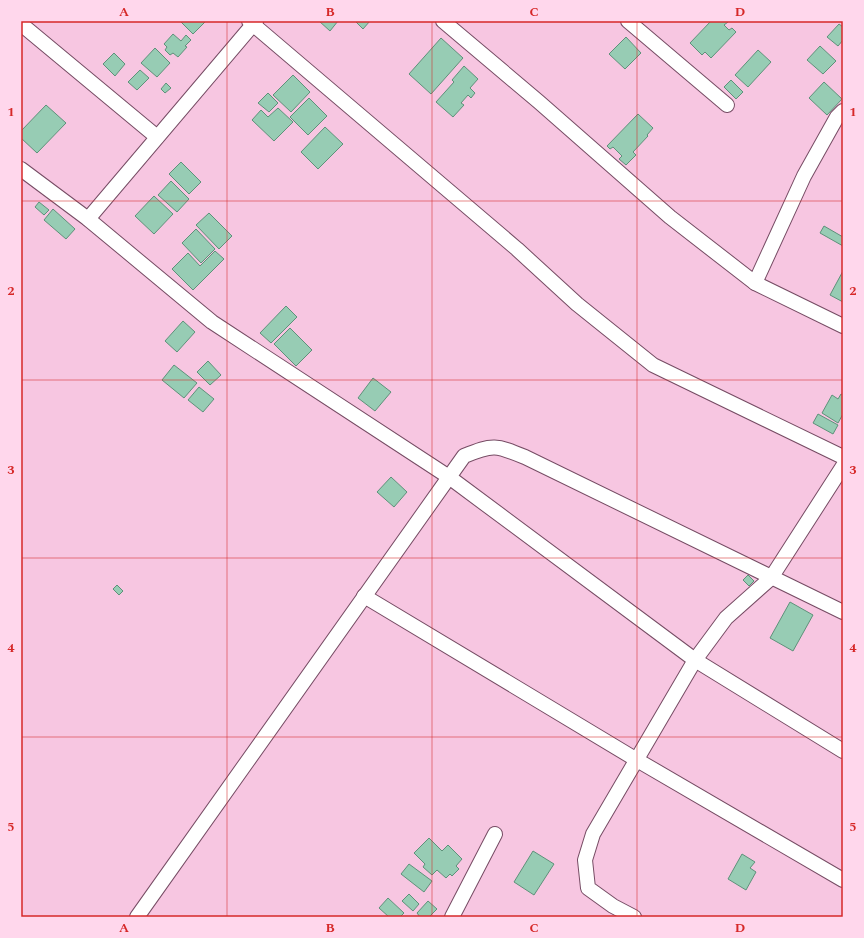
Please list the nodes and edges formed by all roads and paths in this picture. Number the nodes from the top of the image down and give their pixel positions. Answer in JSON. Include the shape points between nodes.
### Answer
{"nodes":[{"id":1,"x":443,"y":21,"type":"edge"},
{"id":2,"x":628,"y":21,"type":"edge"},
{"id":3,"x":253,"y":22,"type":"edge"},
{"id":4,"x":21,"y":24,"type":"edge"},
{"id":5,"x":727,"y":105,"type":"dead end"},
{"id":6,"x":843,"y":111,"type":"edge"},
{"id":7,"x":157,"y":138,"type":"junction"},
{"id":8,"x":21,"y":169,"type":"edge"},
{"id":9,"x":88,"y":219,"type":"junction"},
{"id":10,"x":755,"y":283,"type":"junction"},
{"id":11,"x":843,"y":326,"type":"edge"},
{"id":12,"x":843,"y":457,"type":"edge"},
{"id":13,"x":843,"y":466,"type":"edge"},
{"id":14,"x":449,"y":477,"type":"junction"},
{"id":15,"x":771,"y":578,"type":"junction"},
{"id":16,"x":364,"y":596,"type":"junction"},
{"id":17,"x":843,"y":612,"type":"edge"},
{"id":18,"x":696,"y":660,"type":"junction"},
{"id":19,"x":843,"y":751,"type":"edge"},
{"id":20,"x":637,"y":760,"type":"junction"},
{"id":21,"x":495,"y":834,"type":"dead end"},
{"id":22,"x":843,"y":880,"type":"edge"},
{"id":23,"x":138,"y":917,"type":"edge"},
{"id":24,"x":452,"y":917,"type":"edge"},
{"id":25,"x":634,"y":917,"type":"edge"}],
"edges":[{"from":1,"to":10,"type":"street","via":[[670,217]]},
{"from":2,"to":5,"type":"street"},
{"from":3,"to":7,"type":"street"},
{"from":3,"to":12,"type":"street","via":[[517,249],[577,304],[653,365]]},
{"from":4,"to":7,"type":"street"},
{"from":6,"to":10,"type":"street","via":[[837,117],[804,176]]},
{"from":7,"to":9,"type":"street"},
{"from":8,"to":9,"type":"street"},
{"from":9,"to":14,"type":"street","via":[[212,322]]},
{"from":10,"to":11,"type":"street"},
{"from":13,"to":15,"type":"street"},
{"from":14,"to":15,"type":"street","via":[[464,456],[483,448],[499,447],[525,457]]},
{"from":14,"to":16,"type":"street"},
{"from":14,"to":18,"type":"street"},
{"from":15,"to":17,"type":"street"},
{"from":15,"to":18,"type":"street","via":[[726,618]]},
{"from":16,"to":20,"type":"street"},
{"from":16,"to":23,"type":"street"},
{"from":18,"to":19,"type":"street"},
{"from":18,"to":20,"type":"street"},
{"from":20,"to":22,"type":"street"},
{"from":20,"to":25,"type":"street","via":[[593,834],[585,860],[588,888]]},
{"from":21,"to":24,"type":"street"}]}
